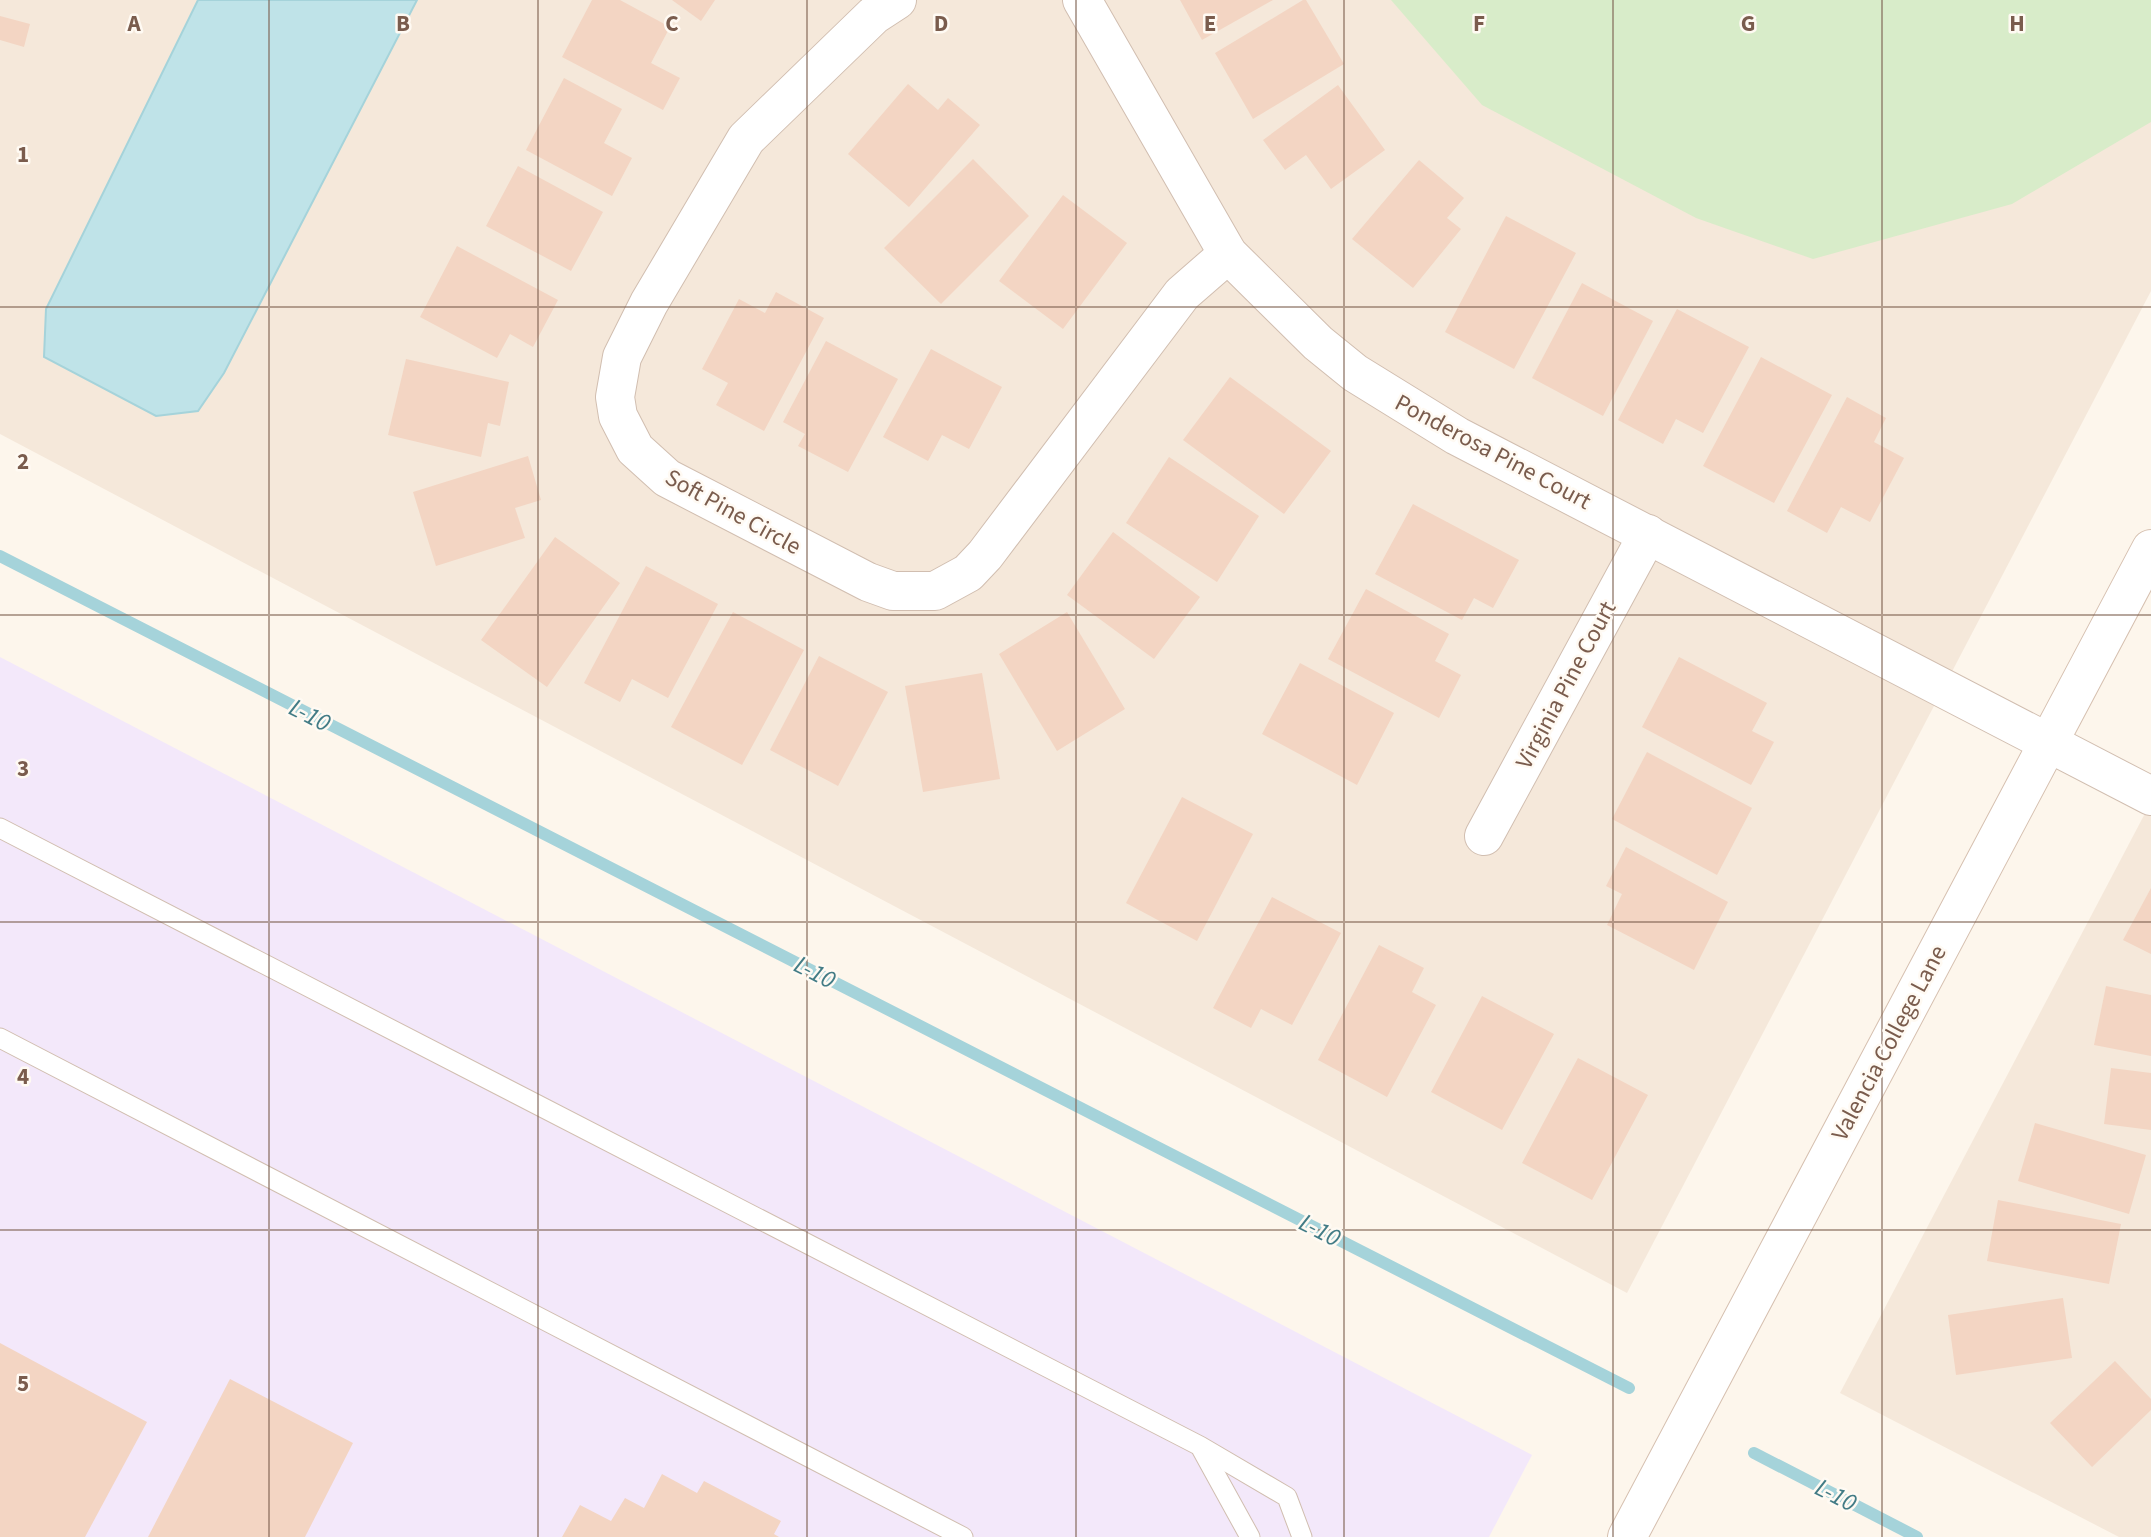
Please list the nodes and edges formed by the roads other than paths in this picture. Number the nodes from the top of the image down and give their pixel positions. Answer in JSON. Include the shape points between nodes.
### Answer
{"nodes":[{"id":1,"x":897,"y":0,"type":"edge"},
{"id":2,"x":1082,"y":0,"type":"edge"},
{"id":3,"x":1228,"y":254,"type":"junction"},
{"id":4,"x":1648,"y":534,"type":"junction"},
{"id":5,"x":2151,"y":549,"type":"edge"},
{"id":6,"x":2049,"y":742,"type":"junction"},
{"id":7,"x":2151,"y":796,"type":"edge"},
{"id":8,"x":0,"y":828,"type":"edge"},
{"id":9,"x":1484,"y":836,"type":"dead end"},
{"id":10,"x":0,"y":1038,"type":"edge"},
{"id":11,"x":1200,"y":1446,"type":"junction"},
{"id":12,"x":962,"y":1537,"type":"edge"},
{"id":13,"x":1250,"y":1537,"type":"edge"},
{"id":14,"x":1302,"y":1537,"type":"edge"},
{"id":15,"x":1627,"y":1537,"type":"edge"}],
"edges":[{"from":1,"to":3,"type":"street","name":"Soft Pine Circle","via":[[874,15],[746,139],[649,303],[622,357],[615,397],[624,433],[647,463],[701,497],[868,582],[893,591],[935,591],[968,573],[985,555],[1182,294]]},
{"from":2,"to":3,"type":"street","name":"Ponderosa Pine Court"},
{"from":3,"to":4,"type":"street","name":"Ponderosa Pine Court","via":[[1318,343],[1386,394],[1457,436]]},
{"from":4,"to":6,"type":"street","name":"Ponderosa Pine Court"},
{"from":4,"to":9,"type":"street","name":"Virginia Pine Court"},
{"from":5,"to":6,"type":"street","name":"Valencia College Lane"},
{"from":6,"to":7,"type":"street","name":"Ponderosa Pine Court"},
{"from":6,"to":15,"type":"street","name":"Valencia College Lane"},
{"from":8,"to":11,"type":"lane"},
{"from":10,"to":12,"type":"lane"},
{"from":11,"to":13,"type":"lane"},
{"from":11,"to":14,"type":"lane","via":[[1287,1497]]}]}
